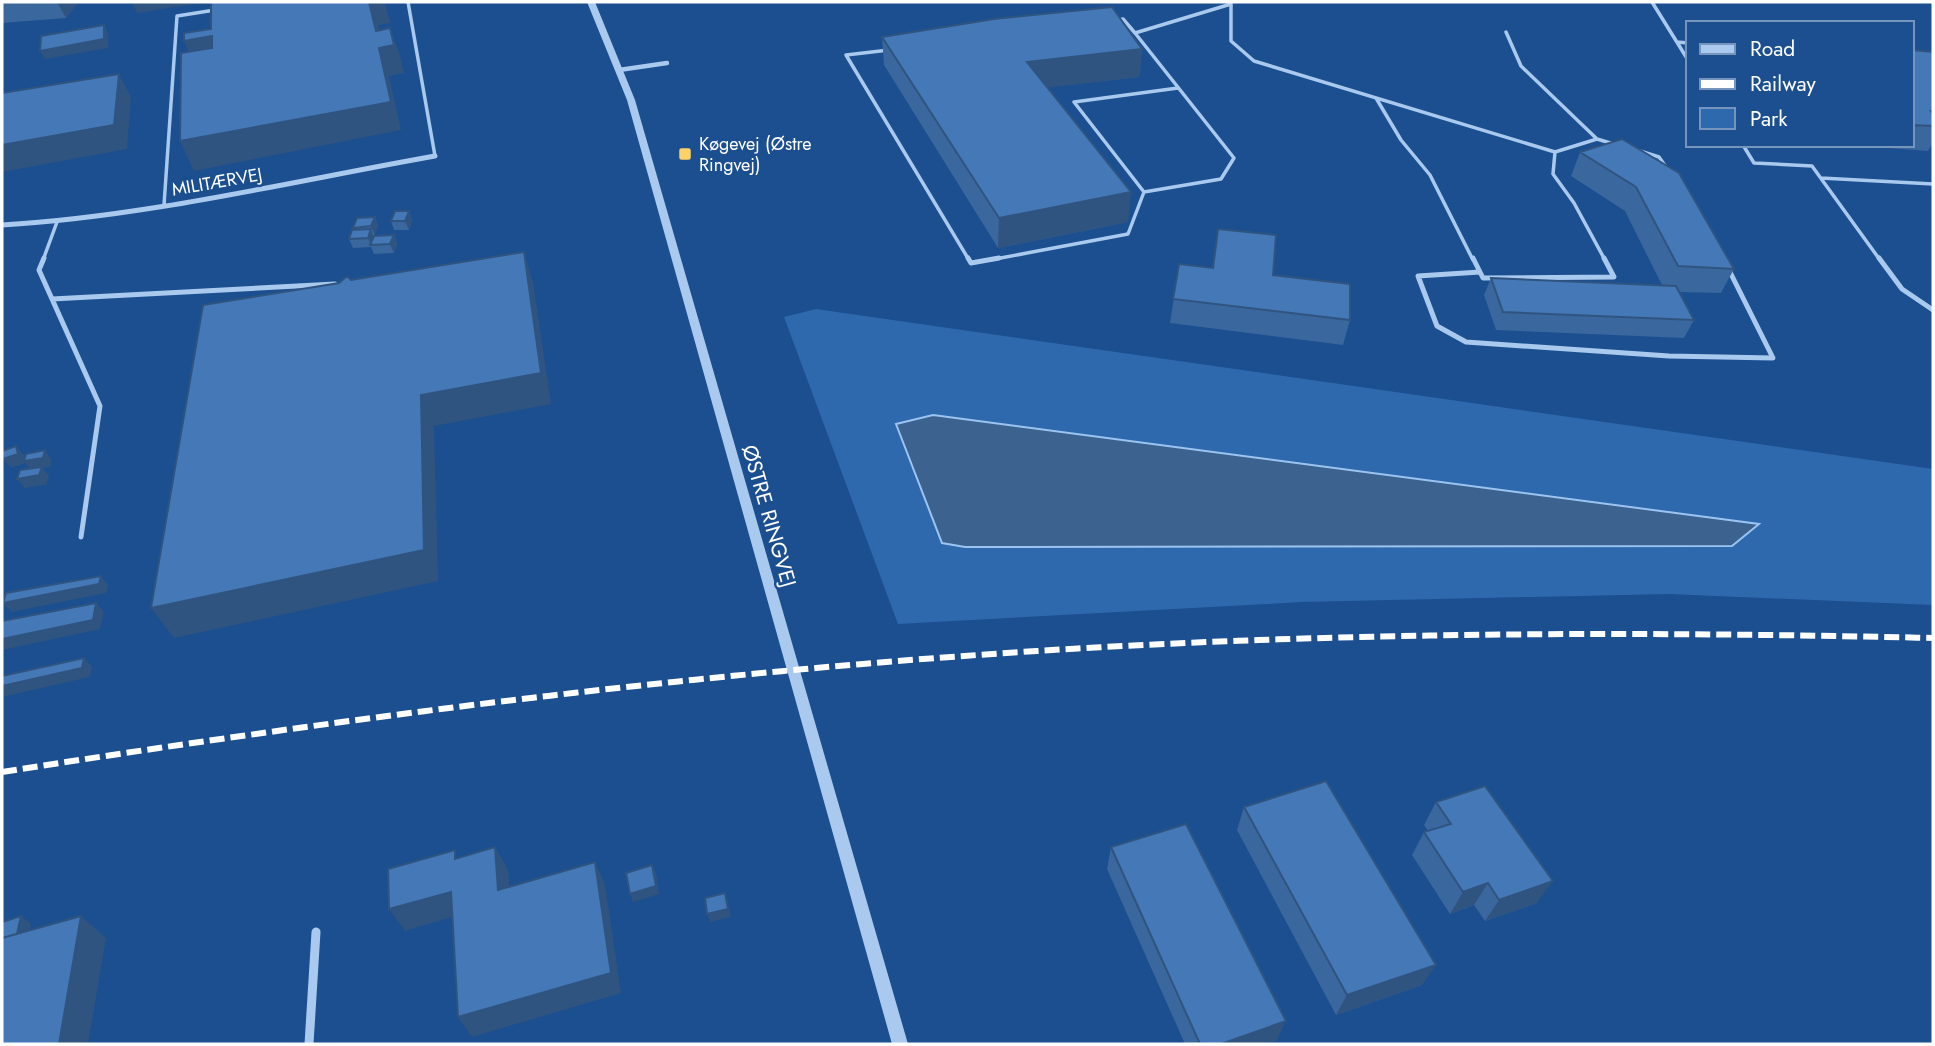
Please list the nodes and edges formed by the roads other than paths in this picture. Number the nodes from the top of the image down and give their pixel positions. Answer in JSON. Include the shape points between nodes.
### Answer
{"nodes":[{"id":1,"x":408,"y":2,"type":"edge"},
{"id":2,"x":590,"y":2,"type":"edge"},
{"id":3,"x":1652,"y":2,"type":"edge"},
{"id":4,"x":1230,"y":3,"type":"edge"},
{"id":5,"x":217,"y":10,"type":"edge"},
{"id":6,"x":1109,"y":21,"type":"edge"},
{"id":7,"x":1135,"y":33,"type":"junction"},
{"id":8,"x":1506,"y":33,"type":"dead end"},
{"id":9,"x":1676,"y":42,"type":"junction"},
{"id":10,"x":1686,"y":43,"type":"edge"},
{"id":11,"x":901,"y":48,"type":"edge"},
{"id":12,"x":1686,"y":57,"type":"edge"},
{"id":13,"x":667,"y":63,"type":"dead end"},
{"id":14,"x":619,"y":70,"type":"junction"},
{"id":15,"x":1178,"y":88,"type":"junction"},
{"id":16,"x":1376,"y":97,"type":"junction"},
{"id":17,"x":1597,"y":139,"type":"junction"},
{"id":18,"x":1622,"y":146,"type":"edge"},
{"id":19,"x":1743,"y":147,"type":"edge"},
{"id":20,"x":1634,"y":150,"type":"edge"},
{"id":21,"x":1555,"y":152,"type":"junction"},
{"id":22,"x":435,"y":156,"type":"joint"},
{"id":23,"x":1670,"y":173,"type":"edge"},
{"id":24,"x":1821,"y":178,"type":"junction"},
{"id":25,"x":1933,"y":184,"type":"edge"},
{"id":26,"x":1144,"y":192,"type":"junction"},
{"id":27,"x":164,"y":205,"type":"junction"},
{"id":28,"x":57,"y":222,"type":"junction"},
{"id":29,"x":2,"y":226,"type":"edge"},
{"id":30,"x":1726,"y":265,"type":"edge"},
{"id":31,"x":1480,"y":272,"type":"junction"},
{"id":32,"x":337,"y":284,"type":"edge"},
{"id":33,"x":52,"y":299,"type":"junction"},
{"id":34,"x":1933,"y":310,"type":"edge"},
{"id":35,"x":81,"y":537,"type":"dead end"},
{"id":36,"x":316,"y":933,"type":"dead end"},
{"id":37,"x":309,"y":1044,"type":"edge"},
{"id":38,"x":900,"y":1044,"type":"edge"}],
"edges":[{"from":1,"to":22,"type":"lane"},
{"from":2,"to":14,"type":"street","name":"ØSTRE RINGVEJ"},
{"from":3,"to":9,"type":"lane"},
{"from":4,"to":7,"type":"lane"},
{"from":4,"to":16,"type":"lane","via":[[1231,41],[1254,61]]},
{"from":5,"to":27,"type":"lane","via":[[177,16]]},
{"from":6,"to":7,"type":"lane","via":[[1123,19]]},
{"from":7,"to":15,"type":"lane"},
{"from":8,"to":17,"type":"lane","via":[[1521,66]]},
{"from":9,"to":10,"type":"lane"},
{"from":9,"to":12,"type":"lane"},
{"from":11,"to":26,"type":"lane","via":[[846,55],[971,263],[1128,234]]},
{"from":13,"to":14,"type":"street"},
{"from":14,"to":38,"type":"street","name":"ØSTRE RINGVEJ"},
{"from":15,"to":26,"type":"lane","via":[[1234,158],[1221,179]]},
{"from":15,"to":26,"type":"lane","via":[[1074,102]]},
{"from":16,"to":21,"type":"lane"},
{"from":16,"to":31,"type":"lane","via":[[1401,140],[1430,175]]},
{"from":17,"to":18,"type":"lane"},
{"from":17,"to":21,"type":"lane"},
{"from":19,"to":24,"type":"lane","via":[[1754,163],[1812,166]]},
{"from":20,"to":23,"type":"lane","via":[[1659,157]]},
{"from":21,"to":31,"type":"lane","via":[[1553,174],[1614,277],[1483,278]]},
{"from":22,"to":27,"type":"street","name":"MILITÆRVEJ"},
{"from":24,"to":25,"type":"lane"},
{"from":24,"to":34,"type":"lane","via":[[1902,289]]},
{"from":27,"to":28,"type":"street","name":"MILITÆRVEJ"},
{"from":28,"to":29,"type":"street","name":"MILITÆRVEJ"},
{"from":28,"to":33,"type":"lane","via":[[39,270]]},
{"from":30,"to":31,"type":"lane","via":[[1773,358],[1466,342],[1437,326],[1418,276]]},
{"from":32,"to":33,"type":"lane"},
{"from":33,"to":35,"type":"lane","via":[[100,406]]},
{"from":36,"to":37,"type":"street"}]}
